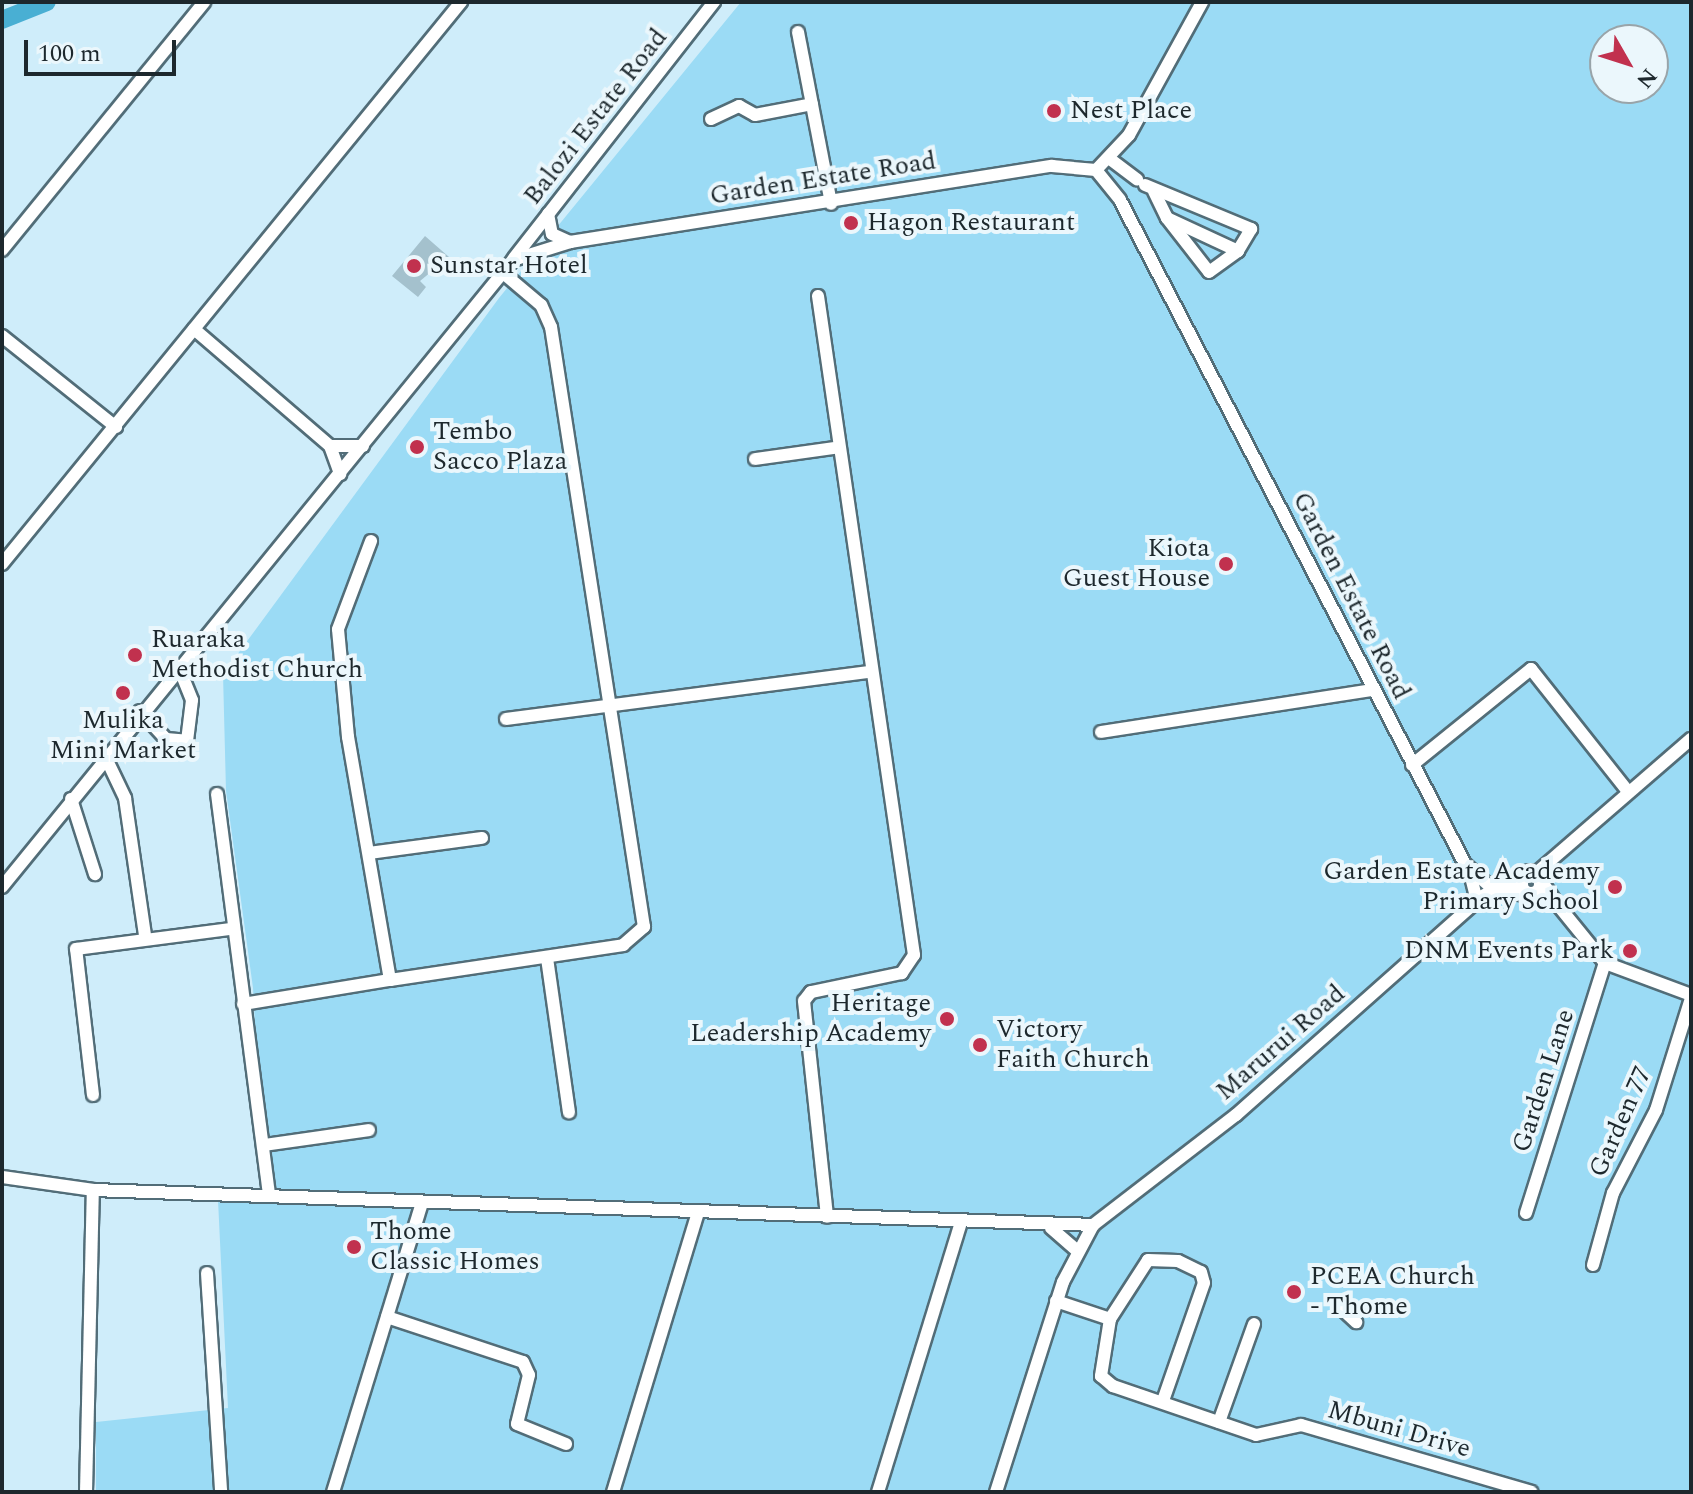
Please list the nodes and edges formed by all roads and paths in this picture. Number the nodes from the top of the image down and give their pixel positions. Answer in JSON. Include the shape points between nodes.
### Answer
{"nodes":[{"id":1,"x":204,"y":2,"type":"edge"},
{"id":2,"x":461,"y":2,"type":"edge"},
{"id":3,"x":714,"y":2,"type":"edge"},
{"id":4,"x":1202,"y":2,"type":"edge"},
{"id":5,"x":798,"y":32,"type":"dead end"},
{"id":6,"x":812,"y":104,"type":"junction"},
{"id":7,"x":711,"y":119,"type":"dead end"},
{"id":8,"x":1110,"y":159,"type":"junction"},
{"id":9,"x":1096,"y":170,"type":"junction"},
{"id":10,"x":1145,"y":185,"type":"junction"},
{"id":11,"x":831,"y":204,"type":"junction"},
{"id":12,"x":548,"y":214,"type":"junction"},
{"id":13,"x":1167,"y":218,"type":"junction"},
{"id":14,"x":570,"y":242,"type":"junction"},
{"id":15,"x":2,"y":250,"type":"edge"},
{"id":16,"x":1238,"y":251,"type":"junction"},
{"id":17,"x":513,"y":260,"type":"junction"},
{"id":18,"x":502,"y":272,"type":"junction"},
{"id":19,"x":818,"y":296,"type":"dead end"},
{"id":20,"x":194,"y":329,"type":"junction"},
{"id":21,"x":2,"y":336,"type":"edge"},
{"id":22,"x":116,"y":427,"type":"junction"},
{"id":23,"x":330,"y":446,"type":"junction"},
{"id":24,"x":363,"y":446,"type":"junction"},
{"id":25,"x":834,"y":448,"type":"junction"},
{"id":26,"x":755,"y":459,"type":"dead end"},
{"id":27,"x":340,"y":474,"type":"junction"},
{"id":28,"x":371,"y":541,"type":"dead end"},
{"id":29,"x":2,"y":564,"type":"edge"},
{"id":30,"x":178,"y":666,"type":"junction"},
{"id":31,"x":869,"y":672,"type":"junction"},
{"id":32,"x":1372,"y":690,"type":"junction"},
{"id":33,"x":613,"y":708,"type":"junction"},
{"id":34,"x":140,"y":711,"type":"junction"},
{"id":35,"x":506,"y":719,"type":"dead end"},
{"id":36,"x":1101,"y":732,"type":"dead end"},
{"id":37,"x":1691,"y":739,"type":"edge"},
{"id":38,"x":105,"y":756,"type":"junction"},
{"id":39,"x":1412,"y":765,"type":"junction"},
{"id":40,"x":1626,"y":789,"type":"junction"},
{"id":41,"x":217,"y":794,"type":"dead end"},
{"id":42,"x":71,"y":799,"type":"junction"},
{"id":43,"x":482,"y":838,"type":"dead end"},
{"id":44,"x":369,"y":853,"type":"junction"},
{"id":45,"x":1469,"y":871,"type":"junction"},
{"id":46,"x":95,"y":874,"type":"dead end"},
{"id":47,"x":1531,"y":883,"type":"junction"},
{"id":48,"x":2,"y":887,"type":"edge"},
{"id":49,"x":1498,"y":889,"type":"junction"},
{"id":50,"x":1477,"y":901,"type":"junction"},
{"id":51,"x":231,"y":929,"type":"junction"},
{"id":52,"x":145,"y":935,"type":"junction"},
{"id":53,"x":547,"y":958,"type":"junction"},
{"id":54,"x":1605,"y":963,"type":"junction"},
{"id":55,"x":390,"y":980,"type":"junction"},
{"id":56,"x":1691,"y":996,"type":"edge"},
{"id":57,"x":243,"y":1004,"type":"junction"},
{"id":58,"x":93,"y":1095,"type":"dead end"},
{"id":59,"x":569,"y":1112,"type":"dead end"},
{"id":60,"x":369,"y":1130,"type":"dead end"},
{"id":61,"x":264,"y":1145,"type":"junction"},
{"id":62,"x":3,"y":1176,"type":"edge"},
{"id":63,"x":93,"y":1190,"type":"junction"},
{"id":64,"x":269,"y":1192,"type":"junction"},
{"id":65,"x":422,"y":1203,"type":"junction"},
{"id":66,"x":698,"y":1212,"type":"junction"},
{"id":67,"x":1526,"y":1213,"type":"dead end"},
{"id":68,"x":827,"y":1217,"type":"junction"},
{"id":69,"x":961,"y":1222,"type":"junction"},
{"id":70,"x":1093,"y":1225,"type":"junction"},
{"id":71,"x":1051,"y":1228,"type":"junction"},
{"id":72,"x":1076,"y":1250,"type":"junction"},
{"id":73,"x":1593,"y":1265,"type":"dead end"},
{"id":74,"x":207,"y":1273,"type":"dead end"},
{"id":75,"x":1056,"y":1301,"type":"junction"},
{"id":76,"x":1341,"y":1308,"type":"dead end"},
{"id":77,"x":387,"y":1317,"type":"junction"},
{"id":78,"x":1110,"y":1319,"type":"junction"},
{"id":79,"x":1356,"y":1322,"type":"dead end"},
{"id":80,"x":1254,"y":1324,"type":"dead end"},
{"id":81,"x":1163,"y":1401,"type":"junction"},
{"id":82,"x":1219,"y":1422,"type":"junction"},
{"id":83,"x":566,"y":1444,"type":"dead end"},
{"id":84,"x":86,"y":1492,"type":"edge"},
{"id":85,"x":221,"y":1492,"type":"edge"},
{"id":86,"x":333,"y":1492,"type":"edge"},
{"id":87,"x":613,"y":1492,"type":"edge"},
{"id":88,"x":878,"y":1492,"type":"edge"},
{"id":89,"x":996,"y":1492,"type":"edge"},
{"id":90,"x":1531,"y":1492,"type":"edge"}],
"edges":[{"from":1,"to":15,"type":"street"},
{"from":2,"to":20,"type":"street"},
{"from":3,"to":12,"type":"street","name":"Balozi Estate Road"},
{"from":4,"to":8,"type":"street"},
{"from":5,"to":6,"type":"street"},
{"from":6,"to":7,"type":"street","via":[[755,115],[739,106]]},
{"from":6,"to":11,"type":"street"},
{"from":8,"to":9,"type":"street"},
{"from":8,"to":10,"type":"street"},
{"from":9,"to":11,"type":"street","name":"Garden Estate Road","via":[[1052,166]]},
{"from":9,"to":32,"type":"street","name":"Garden Estate Road","via":[[1132,221]]},
{"from":10,"to":13,"type":"street"},
{"from":10,"to":16,"type":"street","via":[[1243,222],[1251,229]]},
{"from":11,"to":14,"type":"street","name":"Garden Estate Road"},
{"from":12,"to":14,"type":"street","via":[[552,234]]},
{"from":12,"to":17,"type":"street","name":"Balozi Estate Road"},
{"from":13,"to":16,"type":"street"},
{"from":13,"to":16,"type":"street","via":[[1184,249],[1209,272]]},
{"from":14,"to":17,"type":"street","name":"Garden Estate Road"},
{"from":17,"to":18,"type":"street","name":"Garden Estate Road"},
{"from":18,"to":24,"type":"street","name":"Garden Estate Road"},
{"from":18,"to":33,"type":"street","via":[[541,305],[551,327]]},
{"from":19,"to":25,"type":"street"},
{"from":20,"to":22,"type":"street"},
{"from":20,"to":23,"type":"street"},
{"from":21,"to":22,"type":"street"},
{"from":22,"to":29,"type":"street"},
{"from":23,"to":24,"type":"street"},
{"from":23,"to":27,"type":"street"},
{"from":24,"to":27,"type":"street","name":"Garden Estate Road"},
{"from":25,"to":26,"type":"street"},
{"from":25,"to":31,"type":"street"},
{"from":27,"to":30,"type":"street","name":"Garden Estate Road"},
{"from":28,"to":44,"type":"street","via":[[338,629]]},
{"from":30,"to":34,"type":"street","name":"Garden Estate Road"},
{"from":30,"to":34,"type":"street","via":[[192,700],[187,741],[166,739]]},
{"from":31,"to":33,"type":"street"},
{"from":31,"to":68,"type":"street","via":[[914,955],[902,973],[811,992],[804,1001]]},
{"from":32,"to":36,"type":"street"},
{"from":32,"to":39,"type":"street","name":"Garden Estate Road"},
{"from":33,"to":35,"type":"street"},
{"from":33,"to":53,"type":"street","via":[[644,927],[631,943]]},
{"from":34,"to":38,"type":"street","name":"Garden Estate Road"},
{"from":37,"to":40,"type":"street"},
{"from":38,"to":42,"type":"street","name":"Garden Estate Road"},
{"from":38,"to":52,"type":"street","via":[[125,798]]},
{"from":39,"to":40,"type":"street","via":[[1531,669]]},
{"from":39,"to":45,"type":"street","name":"Garden Estate Road"},
{"from":40,"to":47,"type":"street"},
{"from":41,"to":51,"type":"street"},
{"from":42,"to":46,"type":"street"},
{"from":42,"to":48,"type":"street","name":"Garden Estate Road"},
{"from":43,"to":44,"type":"street"},
{"from":44,"to":55,"type":"street"},
{"from":45,"to":49,"type":"street","name":"Garden Estate Road"},
{"from":45,"to":50,"type":"street"},
{"from":47,"to":49,"type":"main road","name":"Garden Estate Road"},
{"from":47,"to":54,"type":"street","via":[[1557,904]]},
{"from":49,"to":50,"type":"main road","name":"Marurui Road"},
{"from":50,"to":70,"type":"street","name":"Marurui Road","via":[[1236,1115]]},
{"from":51,"to":52,"type":"street"},
{"from":51,"to":57,"type":"street"},
{"from":52,"to":58,"type":"street","via":[[84,945],[74,954]]},
{"from":53,"to":55,"type":"street"},
{"from":53,"to":59,"type":"street"},
{"from":54,"to":56,"type":"street"},
{"from":54,"to":67,"type":"street","name":"Garden Lane"},
{"from":55,"to":57,"type":"street"},
{"from":56,"to":73,"type":"street","name":"Garden 77","via":[[1662,1094],[1613,1193]]},
{"from":57,"to":61,"type":"street"},
{"from":60,"to":61,"type":"street"},
{"from":61,"to":64,"type":"street"},
{"from":62,"to":63,"type":"street"},
{"from":63,"to":64,"type":"street"},
{"from":63,"to":84,"type":"street"},
{"from":64,"to":65,"type":"street"},
{"from":65,"to":66,"type":"street"},
{"from":65,"to":77,"type":"street"},
{"from":66,"to":68,"type":"street"},
{"from":66,"to":87,"type":"street"},
{"from":68,"to":69,"type":"street"},
{"from":69,"to":71,"type":"street"},
{"from":69,"to":88,"type":"street"},
{"from":70,"to":71,"type":"street"},
{"from":70,"to":72,"type":"street","name":"Marurui Road"},
{"from":71,"to":72,"type":"street"},
{"from":72,"to":75,"type":"street","name":"Marurui Road"},
{"from":74,"to":85,"type":"street"},
{"from":75,"to":78,"type":"street"},
{"from":75,"to":89,"type":"street","name":"Marurui Road"},
{"from":76,"to":79,"type":"street"},
{"from":77,"to":83,"type":"street","via":[[523,1362],[529,1375],[517,1424]]},
{"from":77,"to":86,"type":"street"},
{"from":78,"to":81,"type":"street","name":"Mbuni Drive","via":[[1104,1381]]},
{"from":78,"to":81,"type":"street","via":[[1148,1260],[1201,1272],[1204,1283]]},
{"from":80,"to":82,"type":"street"},
{"from":81,"to":82,"type":"street","name":"Mbuni Drive"},
{"from":82,"to":90,"type":"street","name":"Mbuni Drive","via":[[1256,1435],[1301,1425]]}]}
